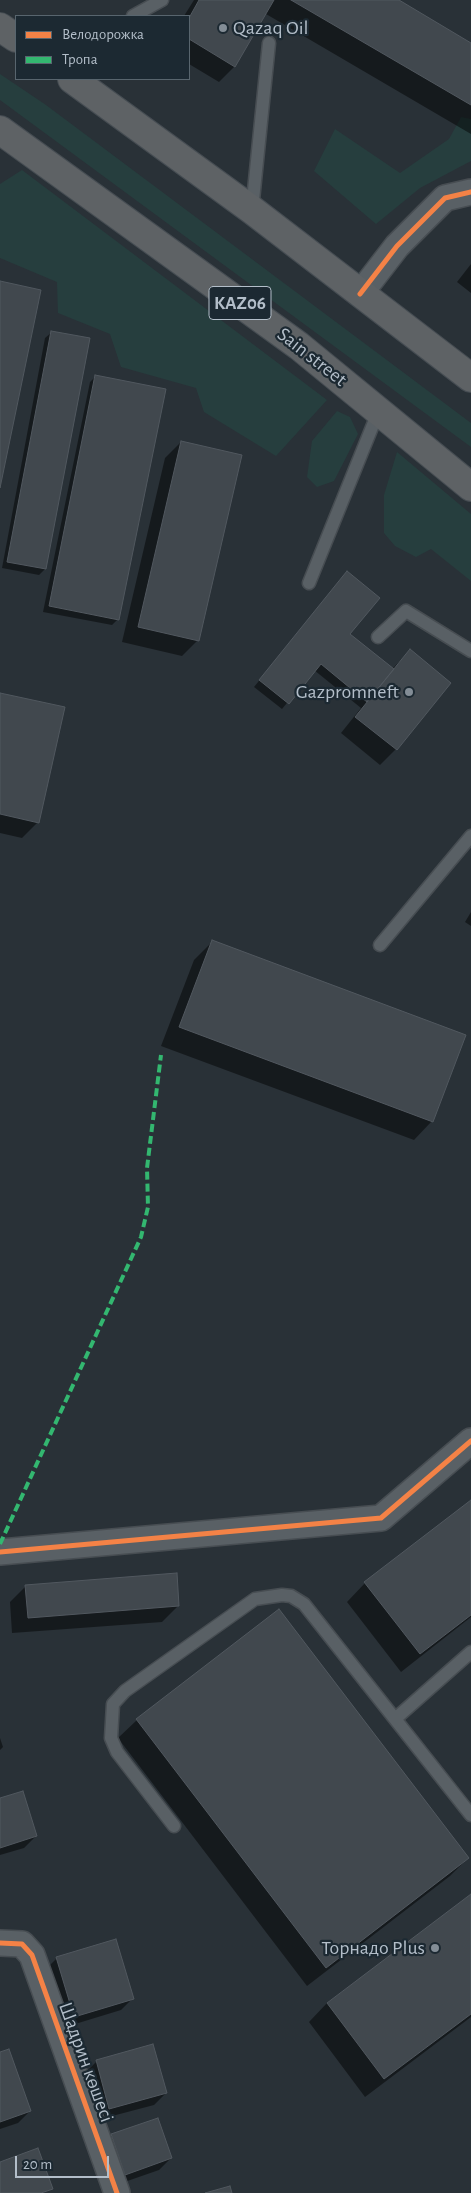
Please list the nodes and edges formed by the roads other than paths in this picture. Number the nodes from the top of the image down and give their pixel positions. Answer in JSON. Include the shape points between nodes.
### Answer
{"nodes":[{"id":1,"x":162,"y":0,"type":"edge"},
{"id":2,"x":135,"y":15,"type":"edge"},
{"id":3,"x":0,"y":27,"type":"edge"},
{"id":4,"x":15,"y":37,"type":"edge"},
{"id":5,"x":268,"y":43,"type":"dead end"},
{"id":6,"x":73,"y":80,"type":"edge"},
{"id":7,"x":0,"y":130,"type":"edge"},
{"id":8,"x":471,"y":192,"type":"edge"},
{"id":9,"x":252,"y":210,"type":"junction"},
{"id":10,"x":360,"y":294,"type":"junction"},
{"id":11,"x":471,"y":378,"type":"edge"},
{"id":12,"x":379,"y":410,"type":"junction"},
{"id":13,"x":471,"y":487,"type":"edge"},
{"id":14,"x":309,"y":583,"type":"dead end"},
{"id":15,"x":378,"y":637,"type":"dead end"},
{"id":16,"x":471,"y":651,"type":"edge"},
{"id":17,"x":471,"y":836,"type":"edge"},
{"id":18,"x":380,"y":946,"type":"dead end"},
{"id":19,"x":471,"y":1441,"type":"edge"},
{"id":20,"x":0,"y":1552,"type":"edge"},
{"id":21,"x":471,"y":1652,"type":"edge"},
{"id":22,"x":395,"y":1719,"type":"junction"},
{"id":23,"x":471,"y":1815,"type":"edge"},
{"id":24,"x":174,"y":1826,"type":"dead end"},
{"id":25,"x":11,"y":1944,"type":"edge"},
{"id":26,"x":117,"y":2193,"type":"edge"}],
"edges":[{"from":1,"to":2,"type":"lane"},
{"from":3,"to":4,"type":"highway"},
{"from":5,"to":9,"type":"lane"},
{"from":6,"to":9,"type":"highway"},
{"from":7,"to":12,"type":"highway","name":"Sain street","number":"KАZ06","via":[[299,346]]},
{"from":8,"to":10,"type":"street","via":[[444,198],[397,246]]},
{"from":9,"to":10,"type":"highway"},
{"from":10,"to":11,"type":"highway"},
{"from":12,"to":13,"type":"highway","name":"Sain street","number":"KАZ06"},
{"from":12,"to":14,"type":"lane"},
{"from":15,"to":16,"type":"lane","via":[[406,611]]},
{"from":17,"to":18,"type":"lane"},
{"from":19,"to":20,"type":"street","via":[[381,1518]]},
{"from":21,"to":22,"type":"lane"},
{"from":22,"to":23,"type":"lane"},
{"from":22,"to":24,"type":"lane","via":[[304,1604],[282,1595],[255,1599],[125,1691],[113,1704],[111,1738],[117,1752]]},
{"from":25,"to":26,"type":"street","name":"Шадрин көшесі","via":[[32,1955]]}]}
